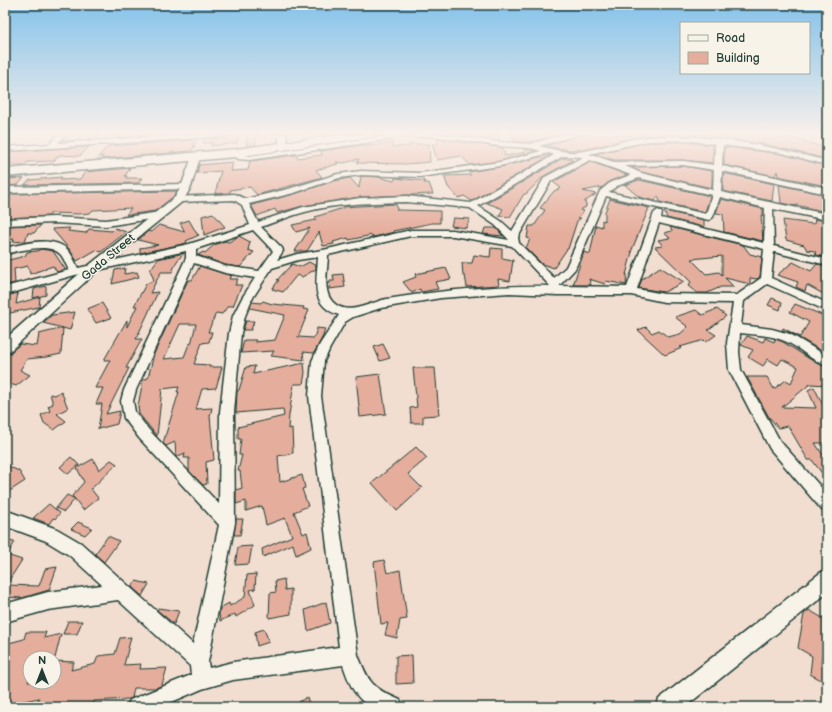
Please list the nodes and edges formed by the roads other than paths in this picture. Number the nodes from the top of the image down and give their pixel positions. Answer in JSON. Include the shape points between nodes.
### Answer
{"nodes":[{"id":1,"x":74,"y":167,"type":"edge"},
{"id":2,"x":193,"y":167,"type":"edge"},
{"id":3,"x":471,"y":167,"type":"edge"},
{"id":4,"x":538,"y":167,"type":"edge"},
{"id":5,"x":570,"y":167,"type":"edge"},
{"id":6,"x":622,"y":167,"type":"edge"},
{"id":7,"x":713,"y":167,"type":"edge"},
{"id":8,"x":719,"y":168,"type":"junction"},
{"id":9,"x":5,"y":173,"type":"edge"},
{"id":10,"x":638,"y":175,"type":"junction"},
{"id":11,"x":186,"y":187,"type":"junction"},
{"id":12,"x":5,"y":190,"type":"edge"},
{"id":13,"x":827,"y":191,"type":"edge"},
{"id":14,"x":604,"y":193,"type":"junction"},
{"id":15,"x":717,"y":193,"type":"junction"},
{"id":16,"x":179,"y":199,"type":"junction"},
{"id":17,"x":245,"y":202,"type":"junction"},
{"id":18,"x":472,"y":206,"type":"junction"},
{"id":19,"x":660,"y":206,"type":"junction"},
{"id":20,"x":769,"y":206,"type":"junction"},
{"id":21,"x":160,"y":215,"type":"junction"},
{"id":22,"x":709,"y":217,"type":"junction"},
{"id":23,"x":827,"y":217,"type":"edge"},
{"id":24,"x":656,"y":219,"type":"junction"},
{"id":25,"x":5,"y":222,"type":"edge"},
{"id":26,"x":255,"y":225,"type":"junction"},
{"id":27,"x":708,"y":233,"type":"junction"},
{"id":28,"x":514,"y":240,"type":"junction"},
{"id":29,"x":769,"y":248,"type":"junction"},
{"id":30,"x":5,"y":251,"type":"edge"},
{"id":31,"x":191,"y":252,"type":"junction"},
{"id":32,"x":323,"y":253,"type":"junction"},
{"id":33,"x":827,"y":262,"type":"edge"},
{"id":34,"x":92,"y":269,"type":"junction"},
{"id":35,"x":265,"y":270,"type":"junction"},
{"id":36,"x":75,"y":272,"type":"junction"},
{"id":37,"x":766,"y":280,"type":"junction"},
{"id":38,"x":555,"y":287,"type":"junction"},
{"id":39,"x":5,"y":291,"type":"edge"},
{"id":40,"x":631,"y":291,"type":"junction"},
{"id":41,"x":739,"y":299,"type":"junction"},
{"id":42,"x":827,"y":307,"type":"edge"},
{"id":43,"x":350,"y":314,"type":"junction"},
{"id":44,"x":735,"y":328,"type":"junction"},
{"id":45,"x":5,"y":347,"type":"edge"},
{"id":46,"x":827,"y":361,"type":"edge"},
{"id":47,"x":827,"y":505,"type":"edge"},
{"id":48,"x":5,"y":518,"type":"edge"},
{"id":49,"x":227,"y":523,"type":"junction"},
{"id":50,"x":827,"y":580,"type":"edge"},
{"id":51,"x":122,"y":591,"type":"junction"},
{"id":52,"x":5,"y":613,"type":"edge"},
{"id":53,"x":349,"y":655,"type":"junction"},
{"id":54,"x":200,"y":671,"type":"junction"},
{"id":55,"x":137,"y":707,"type":"edge"},
{"id":56,"x":393,"y":707,"type":"edge"},
{"id":57,"x":666,"y":707,"type":"edge"}],
"edges":[{"from":1,"to":9,"type":"highway"},
{"from":2,"to":11,"type":"street","name":"Gada Street"},
{"from":3,"to":17,"type":"street","via":[[420,175],[361,173],[338,176]]},
{"from":4,"to":18,"type":"street"},
{"from":5,"to":28,"type":"street","via":[[548,179]]},
{"from":6,"to":10,"type":"street"},
{"from":7,"to":8,"type":"street"},
{"from":8,"to":13,"type":"street"},
{"from":8,"to":15,"type":"street"},
{"from":10,"to":14,"type":"street","via":[[614,184]]},
{"from":10,"to":15,"type":"street"},
{"from":11,"to":12,"type":"street"},
{"from":11,"to":16,"type":"street","name":"Gada Street"},
{"from":14,"to":19,"type":"street"},
{"from":14,"to":38,"type":"street","via":[[570,269]]},
{"from":15,"to":20,"type":"street"},
{"from":15,"to":22,"type":"street"},
{"from":16,"to":17,"type":"street","via":[[235,197]]},
{"from":16,"to":21,"type":"street","name":"Gada Street"},
{"from":17,"to":26,"type":"street"},
{"from":18,"to":26,"type":"street","via":[[406,199],[360,200],[314,207]]},
{"from":18,"to":28,"type":"street"},
{"from":19,"to":22,"type":"street"},
{"from":19,"to":24,"type":"street"},
{"from":20,"to":23,"type":"street"},
{"from":20,"to":29,"type":"street"},
{"from":21,"to":25,"type":"street","via":[[106,223],[54,220]]},
{"from":21,"to":34,"type":"street","name":"Gada Street"},
{"from":22,"to":27,"type":"street"},
{"from":24,"to":27,"type":"street"},
{"from":24,"to":40,"type":"street"},
{"from":26,"to":31,"type":"street"},
{"from":26,"to":35,"type":"street","via":[[278,251]]},
{"from":27,"to":29,"type":"street"},
{"from":28,"to":32,"type":"street","via":[[426,232],[397,235]]},
{"from":28,"to":38,"type":"street"},
{"from":29,"to":33,"type":"street"},
{"from":29,"to":37,"type":"street"},
{"from":30,"to":36,"type":"street","via":[[46,245],[56,247],[63,250]]},
{"from":31,"to":34,"type":"street"},
{"from":31,"to":35,"type":"street","via":[[216,268],[230,272]]},
{"from":31,"to":49,"type":"street","via":[[127,401],[129,414],[144,434]]},
{"from":32,"to":35,"type":"street","via":[[289,259]]},
{"from":32,"to":43,"type":"street","via":[[324,265],[320,285],[323,297],[329,306]]},
{"from":34,"to":36,"type":"street"},
{"from":34,"to":45,"type":"street","name":"Gada Street"},
{"from":35,"to":49,"type":"street","via":[[239,316],[233,346],[227,412]]},
{"from":36,"to":39,"type":"street"},
{"from":37,"to":41,"type":"street"},
{"from":37,"to":42,"type":"street"},
{"from":38,"to":40,"type":"street"},
{"from":38,"to":43,"type":"street","via":[[441,294],[380,304]]},
{"from":40,"to":41,"type":"street","via":[[664,298]]},
{"from":41,"to":44,"type":"street"},
{"from":43,"to":53,"type":"street","via":[[341,319],[324,347],[318,361],[315,385]]},
{"from":44,"to":46,"type":"street","via":[[783,336]]},
{"from":44,"to":47,"type":"street","via":[[732,357],[735,370],[767,432]]},
{"from":48,"to":51,"type":"street","via":[[51,535],[75,549]]},
{"from":49,"to":54,"type":"street"},
{"from":50,"to":57,"type":"street"},
{"from":51,"to":52,"type":"street","via":[[72,596]]},
{"from":51,"to":54,"type":"street"},
{"from":53,"to":54,"type":"street","via":[[233,671]]},
{"from":53,"to":56,"type":"street","via":[[364,692],[375,700]]},
{"from":54,"to":55,"type":"street"}]}
